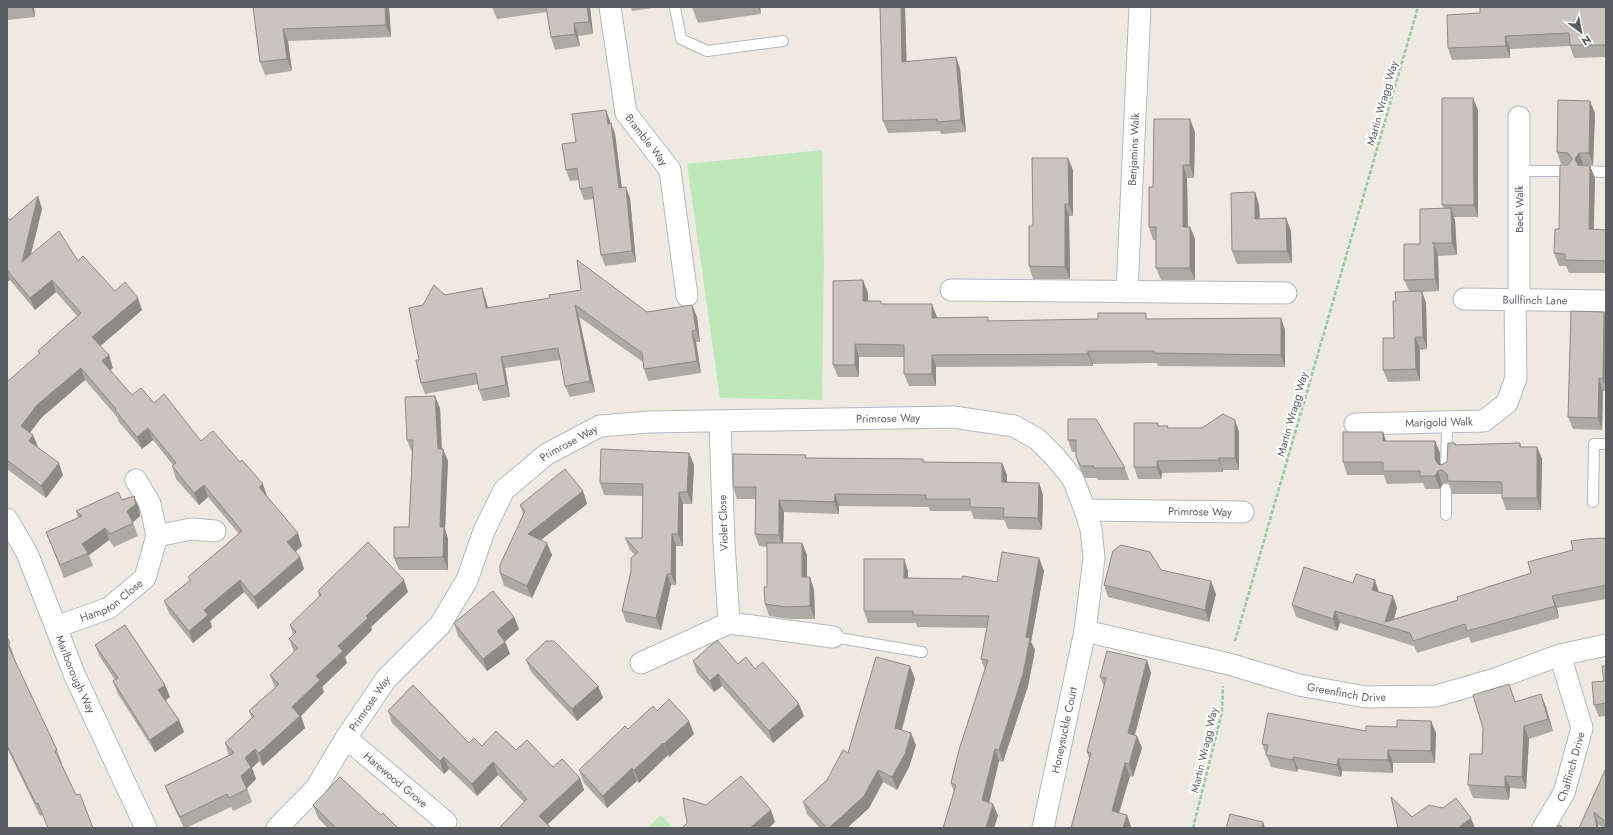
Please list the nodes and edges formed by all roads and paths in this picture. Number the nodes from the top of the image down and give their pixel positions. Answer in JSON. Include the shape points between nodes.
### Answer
{"nodes":[{"id":1,"x":610,"y":7,"type":"edge"},
{"id":2,"x":675,"y":7,"type":"edge"},
{"id":3,"x":1140,"y":7,"type":"edge"},
{"id":4,"x":1418,"y":7,"type":"edge"},
{"id":5,"x":784,"y":41,"type":"dead end"},
{"id":6,"x":1519,"y":117,"type":"dead end"},
{"id":7,"x":1519,"y":171,"type":"junction"},
{"id":8,"x":1570,"y":171,"type":"edge"},
{"id":9,"x":1586,"y":171,"type":"edge"},
{"id":10,"x":1606,"y":172,"type":"edge"},
{"id":11,"x":951,"y":290,"type":"dead end"},
{"id":12,"x":1127,"y":292,"type":"junction"},
{"id":13,"x":1286,"y":292,"type":"dead end"},
{"id":14,"x":687,"y":296,"type":"dead end"},
{"id":15,"x":1464,"y":299,"type":"dead end"},
{"id":16,"x":1517,"y":300,"type":"junction"},
{"id":17,"x":1606,"y":301,"type":"edge"},
{"id":18,"x":720,"y":422,"type":"junction"},
{"id":19,"x":1447,"y":422,"type":"junction"},
{"id":20,"x":1355,"y":424,"type":"dead end"},
{"id":21,"x":1606,"y":444,"type":"edge"},
{"id":22,"x":1446,"y":472,"type":"edge"},
{"id":23,"x":136,"y":480,"type":"dead end"},
{"id":24,"x":1446,"y":489,"type":"edge"},
{"id":25,"x":1593,"y":502,"type":"dead end"},
{"id":26,"x":1085,"y":510,"type":"junction"},
{"id":27,"x":1243,"y":512,"type":"dead end"},
{"id":28,"x":1446,"y":515,"type":"dead end"},
{"id":29,"x":7,"y":519,"type":"edge"},
{"id":30,"x":215,"y":531,"type":"dead end"},
{"id":31,"x":157,"y":536,"type":"junction"},
{"id":32,"x":729,"y":623,"type":"junction"},
{"id":33,"x":56,"y":627,"type":"junction"},
{"id":34,"x":1086,"y":631,"type":"junction"},
{"id":35,"x":833,"y":637,"type":"joint"},
{"id":36,"x":1606,"y":645,"type":"edge"},
{"id":37,"x":922,"y":652,"type":"dead end"},
{"id":38,"x":1560,"y":655,"type":"junction"},
{"id":39,"x":641,"y":663,"type":"dead end"},
{"id":40,"x":1229,"y":664,"type":"junction"},
{"id":41,"x":346,"y":738,"type":"junction"},
{"id":42,"x":446,"y":822,"type":"dead end"},
{"id":43,"x":146,"y":828,"type":"edge"},
{"id":44,"x":277,"y":828,"type":"edge"},
{"id":45,"x":1043,"y":828,"type":"edge"},
{"id":46,"x":1193,"y":828,"type":"edge"},
{"id":47,"x":1543,"y":828,"type":"edge"}],
"edges":[{"from":1,"to":14,"type":"street","name":"Bramble Way","via":[[626,113],[670,170]]},
{"from":2,"to":5,"type":"lane","via":[[681,39],[707,51]]},
{"from":3,"to":12,"type":"street","name":"Benjamins Walk"},
{"from":4,"to":40,"type":"path","name":"Martin Wragg Way"},
{"from":6,"to":7,"type":"street","name":"Beck Walk"},
{"from":7,"to":8,"type":"lane"},
{"from":7,"to":16,"type":"street","name":"Beck Walk"},
{"from":9,"to":10,"type":"lane"},
{"from":11,"to":12,"type":"street"},
{"from":12,"to":13,"type":"street"},
{"from":15,"to":16,"type":"street","name":"Bullfinch Lane"},
{"from":16,"to":17,"type":"street","name":"Bullfinch Lane"},
{"from":16,"to":19,"type":"street","name":"Marigold Walk","via":[[1516,378],[1507,403],[1484,421]]},
{"from":18,"to":26,"type":"street","name":"Primrose Way","via":[[953,417],[1014,426],[1037,439],[1056,458],[1073,480]]},
{"from":18,"to":32,"type":"street","name":"Violet Close"},
{"from":18,"to":41,"type":"street","name":"Primrose Way","via":[[649,422],[600,426],[547,454],[531,467],[504,490],[484,531],[467,580],[440,625],[386,679]]},
{"from":19,"to":20,"type":"street","name":"Marigold Walk"},
{"from":19,"to":22,"type":"lane"},
{"from":21,"to":25,"type":"lane","via":[[1594,444]]},
{"from":23,"to":31,"type":"street","name":"Hampton Close","via":[[150,504]]},
{"from":24,"to":28,"type":"lane"},
{"from":26,"to":27,"type":"street","name":"Primrose Way"},
{"from":26,"to":34,"type":"street","name":"Primrose Way","via":[[1092,529],[1094,558]]},
{"from":29,"to":33,"type":"street","name":"Marlborough Way","via":[[27,553]]},
{"from":30,"to":31,"type":"street","via":[[191,530]]},
{"from":31,"to":33,"type":"street","name":"Hampton Close","via":[[145,578],[109,608]]},
{"from":32,"to":35,"type":"street"},
{"from":32,"to":39,"type":"street"},
{"from":33,"to":43,"type":"street","name":"Marlborough Way","via":[[75,676]]},
{"from":34,"to":40,"type":"street","name":"Greenfinch Drive"},
{"from":34,"to":45,"type":"street","name":"Honeysuckle Court"},
{"from":35,"to":37,"type":"lane"},
{"from":36,"to":38,"type":"street","name":"Greenfinch Drive"},
{"from":38,"to":40,"type":"street","name":"Greenfinch Drive","via":[[1495,680],[1436,696],[1366,697],[1299,685]]},
{"from":38,"to":47,"type":"street","name":"Chaffinch Drive","via":[[1582,728],[1564,793]]},
{"from":40,"to":46,"type":"path","name":"Martin Wragg Way","via":[[1223,682],[1222,712]]},
{"from":41,"to":42,"type":"street","name":"Harewood Grove"},
{"from":41,"to":44,"type":"street","name":"Primrose Way","via":[[316,788]]}]}
